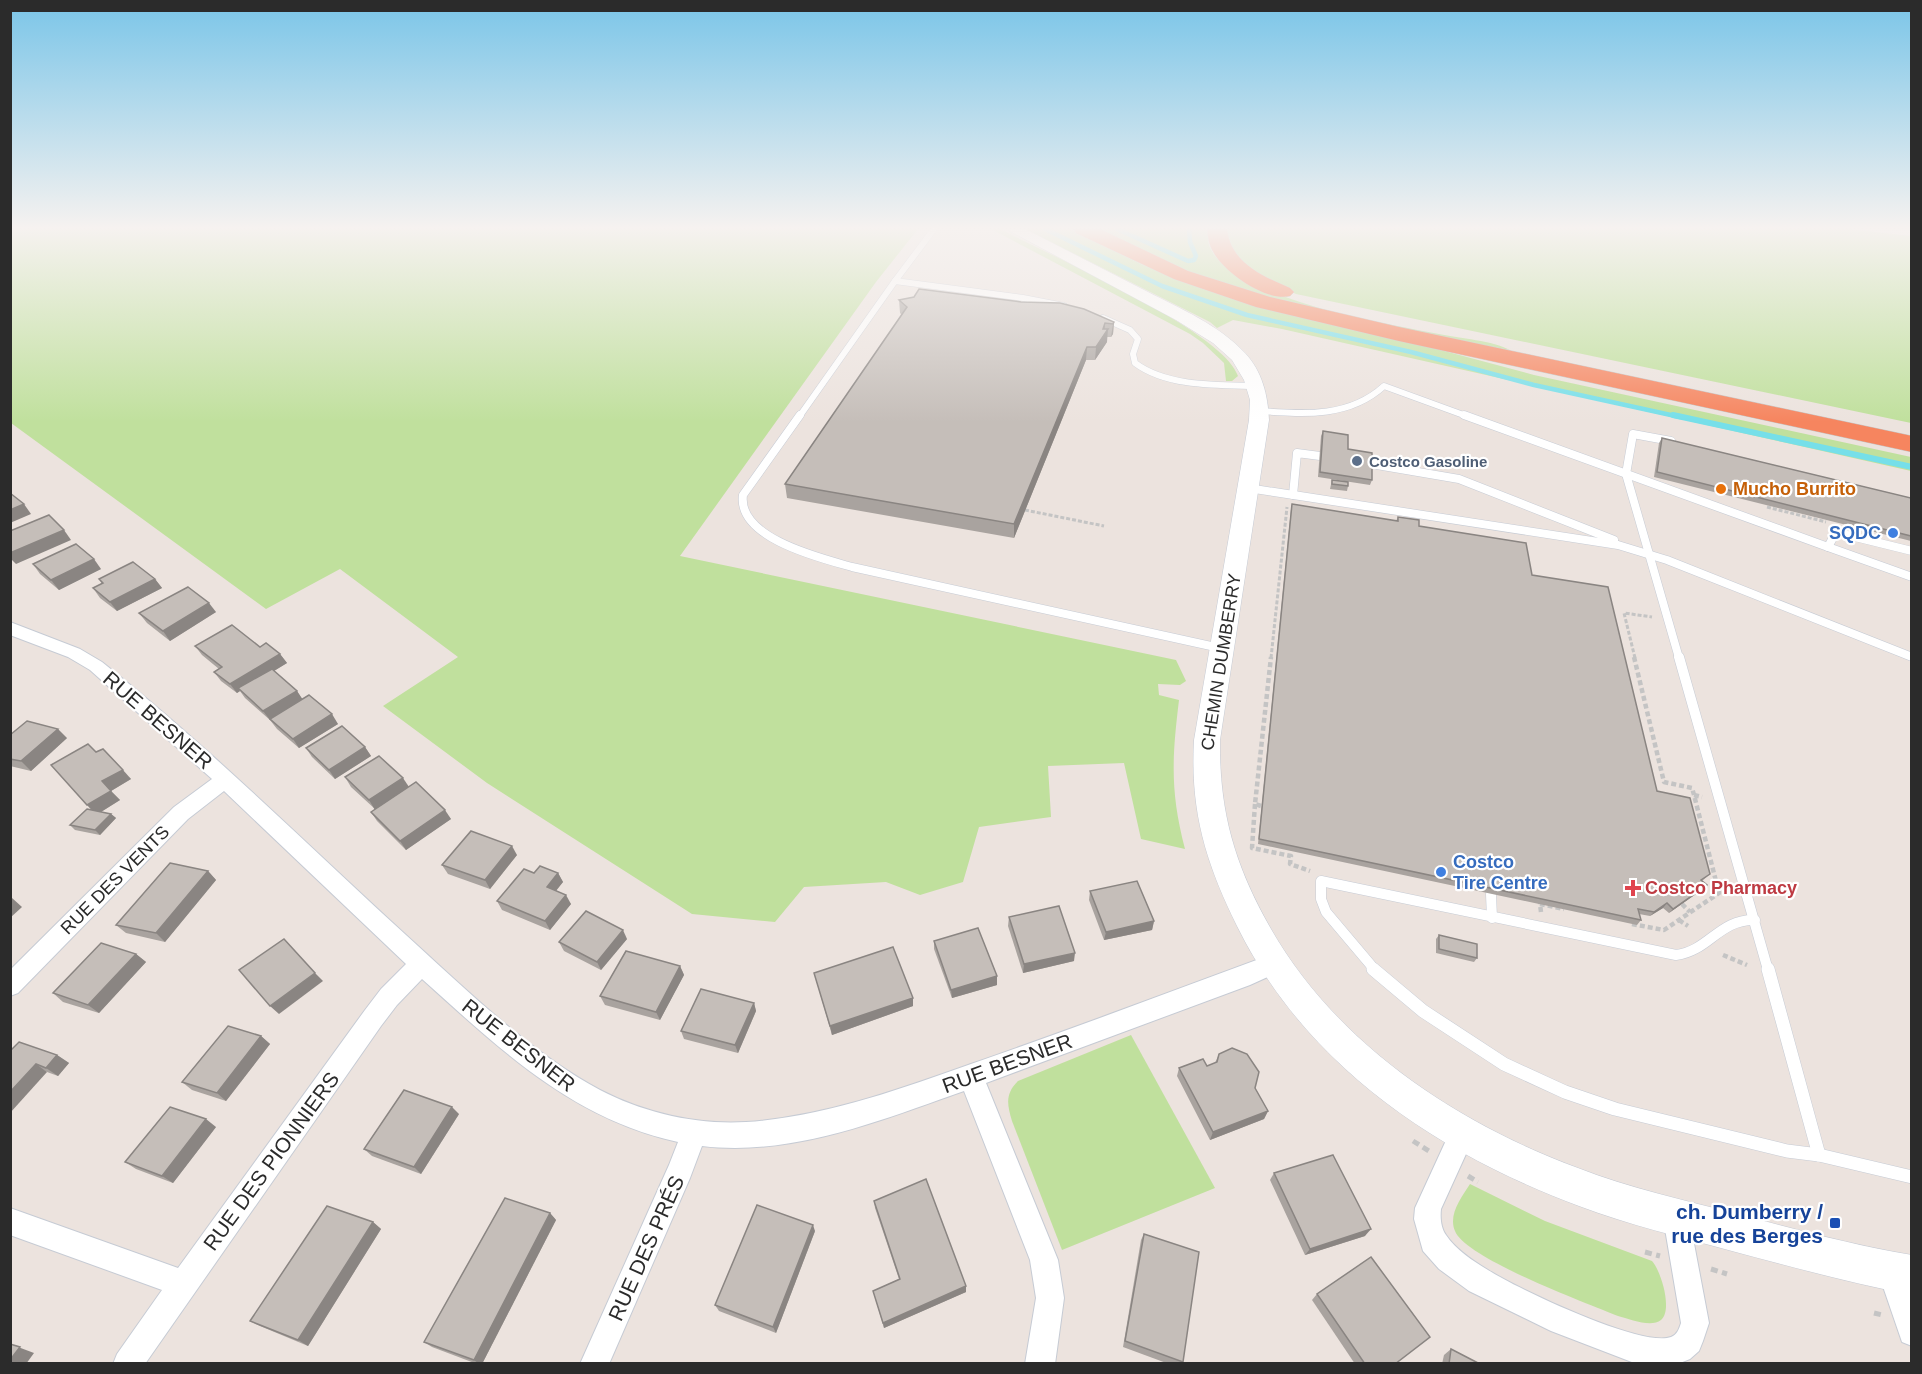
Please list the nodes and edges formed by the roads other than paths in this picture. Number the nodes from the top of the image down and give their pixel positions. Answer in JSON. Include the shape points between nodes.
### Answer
{"nodes":[{"id":1,"x":886,"y":293,"type":"edge"},
{"id":2,"x":985,"y":293,"type":"edge"},
{"id":3,"x":1138,"y":293,"type":"edge"},
{"id":4,"x":1239,"y":293,"type":"edge"},
{"id":5,"x":1285,"y":293,"type":"edge"},
{"id":6,"x":1074,"y":309,"type":"edge"},
{"id":7,"x":1099,"y":317,"type":"edge"},
{"id":8,"x":1258,"y":399,"type":"junction"},
{"id":9,"x":1911,"y":429,"type":"edge"},
{"id":10,"x":1681,"y":444,"type":"edge"},
{"id":11,"x":1911,"y":444,"type":"edge"},
{"id":12,"x":1320,"y":456,"type":"edge"},
{"id":13,"x":1371,"y":464,"type":"edge"},
{"id":14,"x":1626,"y":474,"type":"junction"},
{"id":15,"x":1248,"y":489,"type":"junction"},
{"id":16,"x":1293,"y":495,"type":"junction"},
{"id":17,"x":1828,"y":547,"type":"junction"},
{"id":18,"x":1911,"y":551,"type":"edge"},
{"id":19,"x":1650,"y":554,"type":"junction"},
{"id":20,"x":1911,"y":577,"type":"edge"},
{"id":21,"x":14,"y":633,"type":"edge"},
{"id":22,"x":1222,"y":649,"type":"junction"},
{"id":23,"x":1911,"y":657,"type":"edge"},
{"id":24,"x":225,"y":780,"type":"junction"},
{"id":25,"x":1491,"y":894,"type":"edge"},
{"id":26,"x":1492,"y":918,"type":"junction"},
{"id":27,"x":1755,"y":920,"type":"junction"},
{"id":28,"x":1273,"y":963,"type":"junction"},
{"id":29,"x":421,"y":965,"type":"junction"},
{"id":30,"x":10,"y":986,"type":"edge"},
{"id":31,"x":971,"y":1076,"type":"junction"},
{"id":32,"x":694,"y":1131,"type":"junction"},
{"id":33,"x":1463,"y":1132,"type":"junction"},
{"id":34,"x":1819,"y":1155,"type":"junction"},
{"id":35,"x":1911,"y":1177,"type":"edge"},
{"id":36,"x":1676,"y":1216,"type":"junction"},
{"id":37,"x":10,"y":1221,"type":"edge"},
{"id":38,"x":1902,"y":1274,"type":"edge"},
{"id":39,"x":183,"y":1284,"type":"junction"},
{"id":40,"x":1911,"y":1332,"type":"edge"},
{"id":41,"x":127,"y":1364,"type":"edge"},
{"id":42,"x":594,"y":1364,"type":"edge"},
{"id":43,"x":1040,"y":1364,"type":"edge"}],
"edges":[{"from":1,"to":22,"type":"lane","via":[[743,495],[742,509],[747,517],[776,540],[825,559],[1001,602]]},
{"from":2,"to":6,"type":"lane"},
{"from":3,"to":8,"type":"street","via":[[1208,331],[1239,357]]},
{"from":4,"to":11,"type":"highway","via":[[1417,338]]},
{"from":5,"to":9,"type":"highway","via":[[1309,302]]},
{"from":7,"to":8,"type":"lane","via":[[1134,333],[1135,363],[1150,374],[1224,386]]},
{"from":8,"to":14,"type":"lane","via":[[1305,413],[1336,410],[1361,402],[1384,386]]},
{"from":8,"to":15,"type":"street","name":"CHEMIN DUMBERRY"},
{"from":10,"to":14,"type":"lane","via":[[1633,434]]},
{"from":12,"to":16,"type":"lane","via":[[1297,453]]},
{"from":13,"to":19,"type":"lane","via":[[1459,479]]},
{"from":14,"to":17,"type":"lane"},
{"from":14,"to":19,"type":"lane"},
{"from":15,"to":16,"type":"lane"},
{"from":15,"to":22,"type":"street","name":"CHEMIN DUMBERRY"},
{"from":16,"to":19,"type":"lane","via":[[1601,542]]},
{"from":17,"to":18,"type":"lane","via":[[1839,533]]},
{"from":17,"to":20,"type":"lane"},
{"from":19,"to":23,"type":"lane"},
{"from":19,"to":27,"type":"lane"},
{"from":21,"to":24,"type":"street","name":"RUE BESNER","via":[[74,653],[96,666]]},
{"from":22,"to":28,"type":"street","name":"CHEMIN DUMBERRY","via":[[1205,763],[1209,816],[1229,880]]},
{"from":24,"to":29,"type":"street","name":"RUE BESNER"},
{"from":24,"to":30,"type":"street","name":"RUE DES VENTS","via":[[181,813]]},
{"from":25,"to":26,"type":"lane"},
{"from":26,"to":27,"type":"lane","via":[[1682,956],[1734,920]]},
{"from":26,"to":34,"type":"lane","via":[[1321,881],[1326,912],[1376,972],[1423,1011],[1504,1064],[1565,1092],[1615,1109],[1787,1151]]},
{"from":27,"to":34,"type":"lane"},
{"from":28,"to":31,"type":"street","name":"RUE BESNER","via":[[1241,979]]},
{"from":28,"to":33,"type":"street","name":"CHEMIN DUMBERRY","via":[[1305,1006],[1363,1062]]},
{"from":29,"to":32,"type":"street","name":"RUE BESNER","via":[[564,1083],[627,1114]]},
{"from":29,"to":39,"type":"street","name":"RUE DES PIONNIERS","via":[[378,1011]]},
{"from":31,"to":32,"type":"street","name":"RUE BESNER","via":[[816,1124],[748,1134]]},
{"from":31,"to":43,"type":"street","via":[[1044,1260],[1050,1298]]},
{"from":32,"to":42,"type":"street","name":"RUE DES PRÉS","via":[[681,1169]]},
{"from":33,"to":36,"type":"street","name":"CHEMIN DUMBERRY","via":[[1580,1187]]},
{"from":33,"to":36,"type":"street","via":[[1428,1208],[1433,1241],[1449,1259],[1479,1281],[1561,1321],[1628,1347],[1655,1353],[1680,1349],[1689,1341],[1695,1323]]},
{"from":34,"to":35,"type":"lane"},
{"from":36,"to":38,"type":"street","name":"CHEMIN DUMBERRY"},
{"from":37,"to":39,"type":"street"},
{"from":38,"to":40,"type":"street"},
{"from":39,"to":41,"type":"street","name":"RUE DES PIONNIERS"}]}
